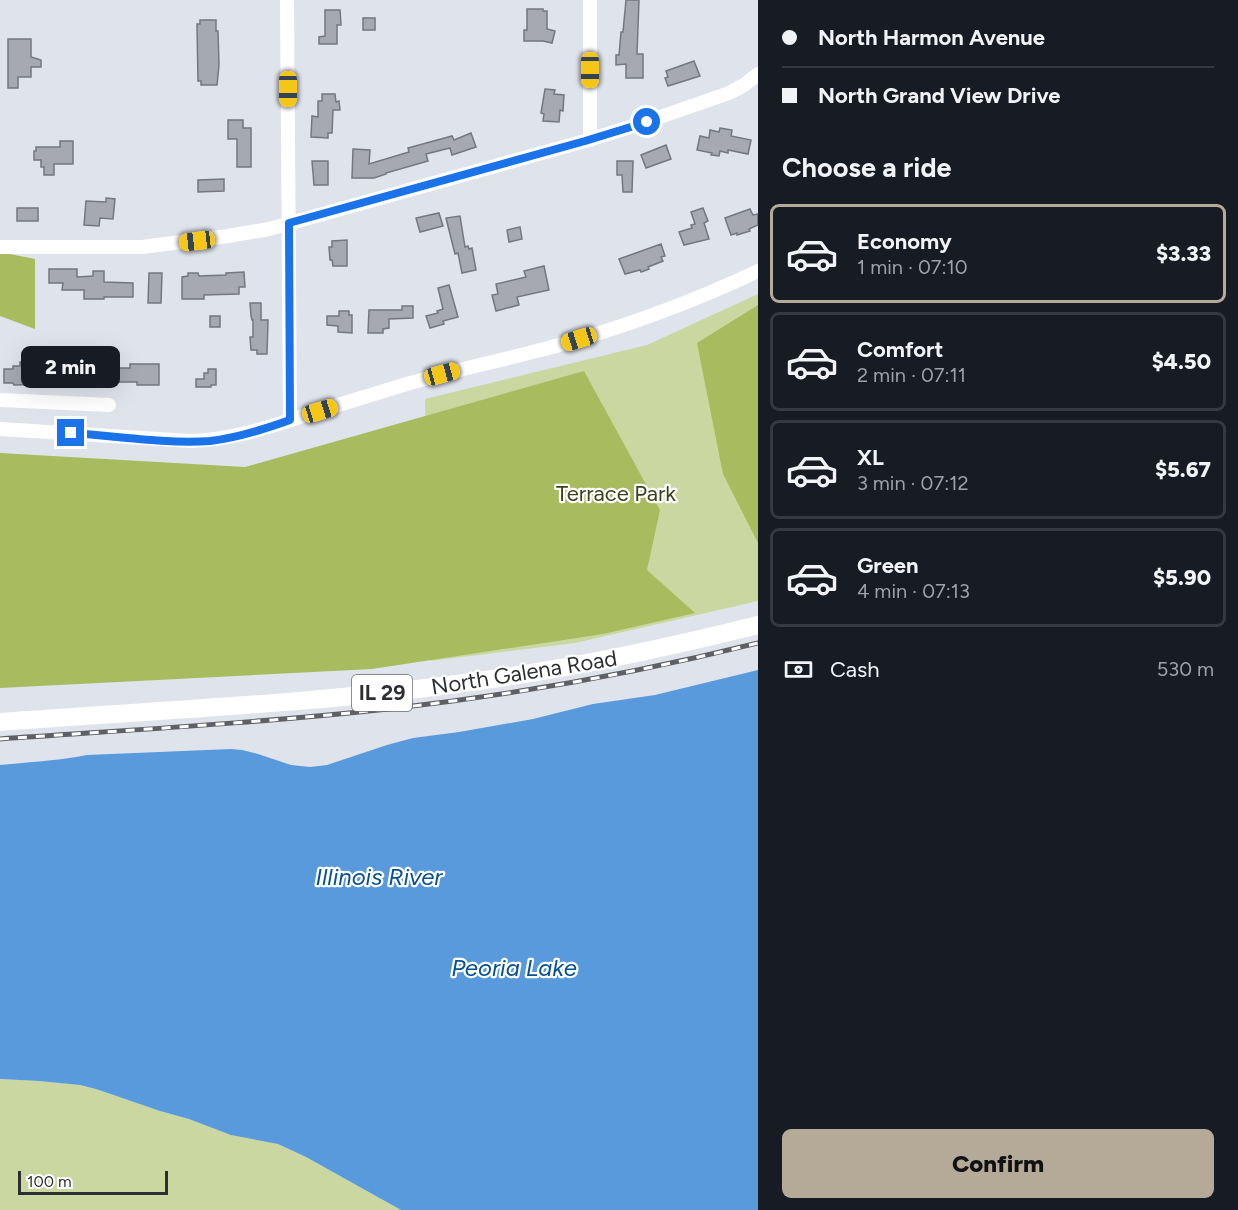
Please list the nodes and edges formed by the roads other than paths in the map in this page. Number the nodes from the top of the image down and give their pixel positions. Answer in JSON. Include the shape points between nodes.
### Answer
{"nodes":[{"id":1,"x":287,"y":0,"type":"edge"},
{"id":2,"x":591,"y":0,"type":"edge"},
{"id":3,"x":758,"y":74,"type":"edge"},
{"id":4,"x":590,"y":140,"type":"junction"},
{"id":5,"x":289,"y":223,"type":"junction"},
{"id":6,"x":0,"y":247,"type":"edge"},
{"id":7,"x":758,"y":271,"type":"edge"},
{"id":8,"x":0,"y":400,"type":"edge"},
{"id":9,"x":109,"y":405,"type":"dead end"},
{"id":10,"x":290,"y":420,"type":"junction"},
{"id":11,"x":0,"y":429,"type":"edge"},
{"id":12,"x":758,"y":625,"type":"edge"},
{"id":13,"x":0,"y":722,"type":"edge"}],
"edges":[{"from":1,"to":5,"type":"street"},
{"from":2,"to":4,"type":"street"},
{"from":3,"to":4,"type":"street","via":[[729,93]]},
{"from":4,"to":5,"type":"street"},
{"from":5,"to":6,"type":"street","via":[[228,237],[148,247]]},
{"from":5,"to":10,"type":"street"},
{"from":7,"to":10,"type":"street","via":[[623,326]]},
{"from":8,"to":9,"type":"street"},
{"from":10,"to":11,"type":"street","via":[[201,441]]},
{"from":12,"to":13,"type":"main road","name":"North Galena Road","number":"IL 29","via":[[575,665],[436,687]]}]}
